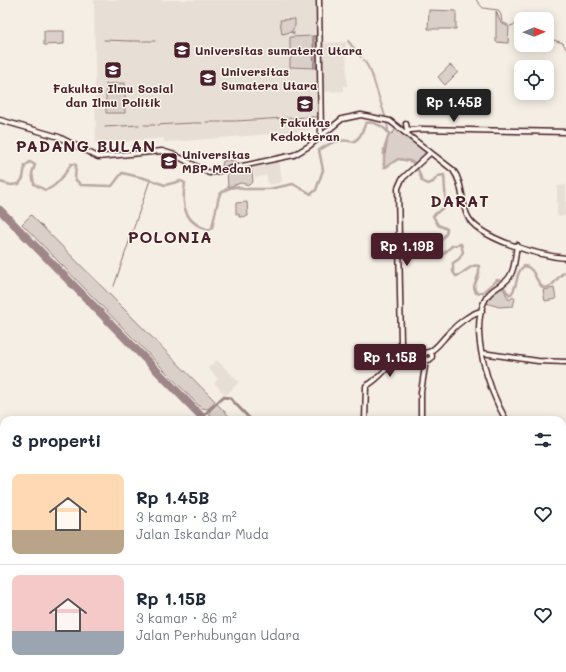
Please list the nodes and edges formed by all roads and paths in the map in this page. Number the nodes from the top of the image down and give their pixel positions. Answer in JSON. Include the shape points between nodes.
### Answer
{"nodes":[{"id":1,"x":320,"y":0,"type":"edge"},
{"id":2,"x":373,"y":115,"type":"junction"},
{"id":3,"x":0,"y":119,"type":"edge"},
{"id":4,"x":406,"y":124,"type":"dead end"},
{"id":5,"x":322,"y":132,"type":"junction"},
{"id":6,"x":408,"y":133,"type":"junction"},
{"id":7,"x":566,"y":133,"type":"edge"},
{"id":8,"x":430,"y":152,"type":"junction"},
{"id":9,"x":443,"y":161,"type":"junction"},
{"id":10,"x":517,"y":247,"type":"junction"},
{"id":11,"x":566,"y":258,"type":"edge"},
{"id":12,"x":481,"y":312,"type":"junction"},
{"id":13,"x":473,"y":316,"type":"junction"},
{"id":14,"x":479,"y":323,"type":"junction"},
{"id":15,"x":401,"y":344,"type":"junction"},
{"id":16,"x":408,"y":351,"type":"junction"},
{"id":17,"x":482,"y":352,"type":"junction"},
{"id":18,"x":401,"y":354,"type":"junction"},
{"id":19,"x":429,"y":354,"type":"junction"},
{"id":20,"x":428,"y":360,"type":"junction"},
{"id":21,"x":566,"y":362,"type":"edge"},
{"id":22,"x":365,"y":416,"type":"edge"},
{"id":23,"x":422,"y":416,"type":"edge"},
{"id":24,"x":504,"y":416,"type":"edge"}],
"edges":[{"from":1,"to":5,"type":"main road"},
{"from":2,"to":5,"type":"main road","via":[[344,118]]},
{"from":2,"to":5,"type":"main road","via":[[347,114]]},
{"from":2,"to":6,"type":"main road","via":[[390,118]]},
{"from":3,"to":5,"type":"main road","via":[[59,137],[98,157],[162,150],[209,173],[289,157],[306,148]]},
{"from":4,"to":6,"type":"main road"},
{"from":6,"to":7,"type":"main road","via":[[415,130]]},
{"from":6,"to":8,"type":"main road"},
{"from":6,"to":9,"type":"main road"},
{"from":8,"to":9,"type":"main road"},
{"from":8,"to":15,"type":"main road","via":[[398,186]]},
{"from":9,"to":10,"type":"main road","via":[[457,176],[466,210],[473,224]]},
{"from":10,"to":11,"type":"main road","via":[[546,256]]},
{"from":10,"to":12,"type":"main road","via":[[511,273],[505,282],[489,294]]},
{"from":12,"to":13,"type":"main road"},
{"from":12,"to":14,"type":"main road"},
{"from":13,"to":14,"type":"main road"},
{"from":13,"to":19,"type":"main road","via":[[453,329]]},
{"from":14,"to":17,"type":"main road"},
{"from":15,"to":16,"type":"main road"},
{"from":15,"to":18,"type":"main road"},
{"from":16,"to":18,"type":"main road"},
{"from":16,"to":19,"type":"main road"},
{"from":17,"to":21,"type":"main road","via":[[538,361]]},
{"from":17,"to":24,"type":"main road","via":[[490,386]]},
{"from":18,"to":22,"type":"main road","via":[[378,380],[366,387]]},
{"from":19,"to":20,"type":"main road"},
{"from":19,"to":20,"type":"main road"},
{"from":20,"to":23,"type":"main road","via":[[423,387]]}]}
